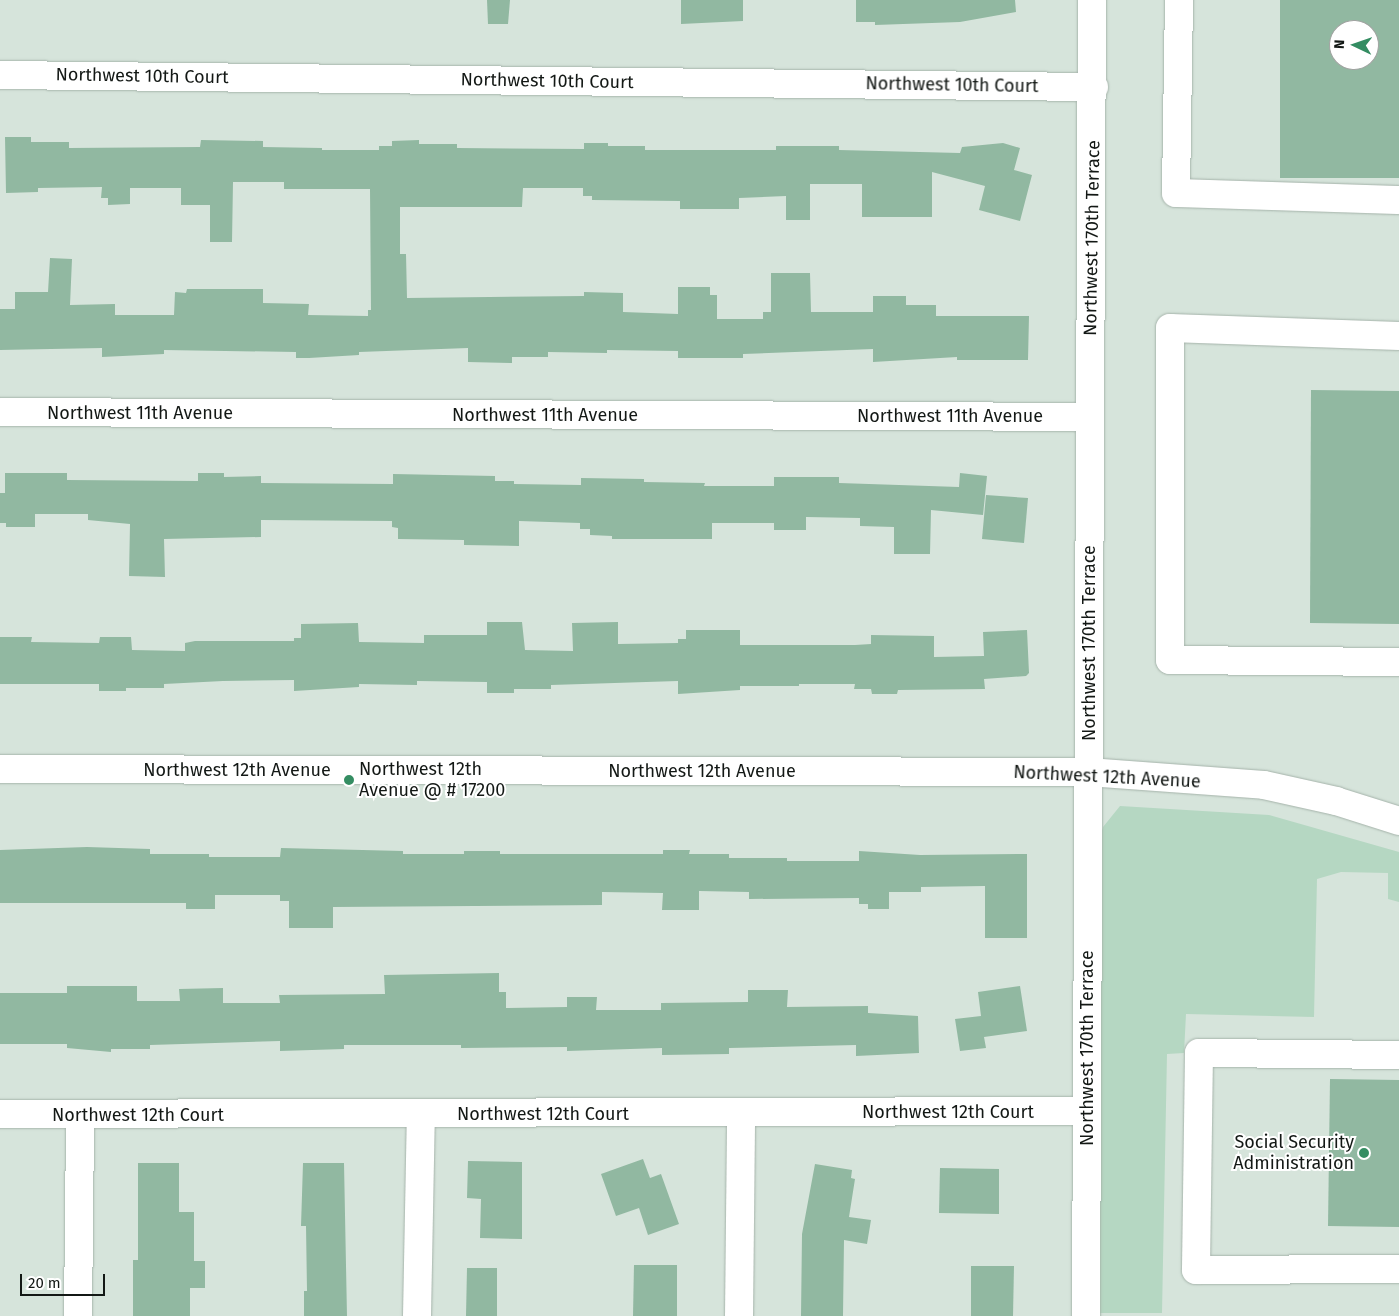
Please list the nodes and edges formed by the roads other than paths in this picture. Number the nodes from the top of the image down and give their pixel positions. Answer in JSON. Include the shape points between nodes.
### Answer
{"nodes":[{"id":1,"x":1092,"y":0,"type":"edge"},
{"id":2,"x":1179,"y":0,"type":"edge"},
{"id":3,"x":0,"y":75,"type":"edge"},
{"id":4,"x":1094,"y":87,"type":"junction"},
{"id":5,"x":1399,"y":200,"type":"edge"},
{"id":6,"x":1399,"y":336,"type":"edge"},
{"id":7,"x":0,"y":412,"type":"edge"},
{"id":8,"x":1090,"y":417,"type":"junction"},
{"id":9,"x":1399,"y":662,"type":"edge"},
{"id":10,"x":0,"y":769,"type":"edge"},
{"id":11,"x":1088,"y":772,"type":"junction"},
{"id":12,"x":1399,"y":821,"type":"edge"},
{"id":13,"x":1399,"y":1055,"type":"edge"},
{"id":14,"x":1087,"y":1111,"type":"junction"},
{"id":15,"x":741,"y":1113,"type":"junction"},
{"id":16,"x":0,"y":1114,"type":"edge"},
{"id":17,"x":80,"y":1114,"type":"junction"},
{"id":18,"x":421,"y":1115,"type":"junction"},
{"id":19,"x":1399,"y":1269,"type":"edge"},
{"id":20,"x":78,"y":1316,"type":"edge"},
{"id":21,"x":417,"y":1316,"type":"edge"},
{"id":22,"x":740,"y":1316,"type":"edge"},
{"id":23,"x":1086,"y":1316,"type":"edge"}],
"edges":[{"from":1,"to":4,"type":"street","name":"Northwest 170th Terrace"},
{"from":2,"to":5,"type":"street","via":[[1176,193]]},
{"from":3,"to":4,"type":"street","name":"Northwest 10th Court"},
{"from":4,"to":8,"type":"street","name":"Northwest 170th Terrace"},
{"from":6,"to":9,"type":"street","via":[[1170,328],[1170,660]]},
{"from":7,"to":8,"type":"street","name":"Northwest 11th Avenue"},
{"from":8,"to":11,"type":"street","name":"Northwest 170th Terrace"},
{"from":10,"to":11,"type":"street","name":"Northwest 12th Avenue"},
{"from":11,"to":12,"type":"street","name":"Northwest 12th Avenue","via":[[1264,785],[1336,801]]},
{"from":11,"to":14,"type":"street","name":"Northwest 170th Terrace"},
{"from":13,"to":19,"type":"street","via":[[1199,1053],[1196,1270]]},
{"from":14,"to":15,"type":"street","name":"Northwest 12th Court"},
{"from":14,"to":23,"type":"street","name":"Northwest 170th Terrace"},
{"from":15,"to":18,"type":"street","name":"Northwest 12th Court"},
{"from":15,"to":22,"type":"street"},
{"from":16,"to":17,"type":"street","name":"Northwest 12th Court"},
{"from":17,"to":18,"type":"street","name":"Northwest 12th Court"},
{"from":17,"to":20,"type":"street"},
{"from":18,"to":21,"type":"street"}]}
